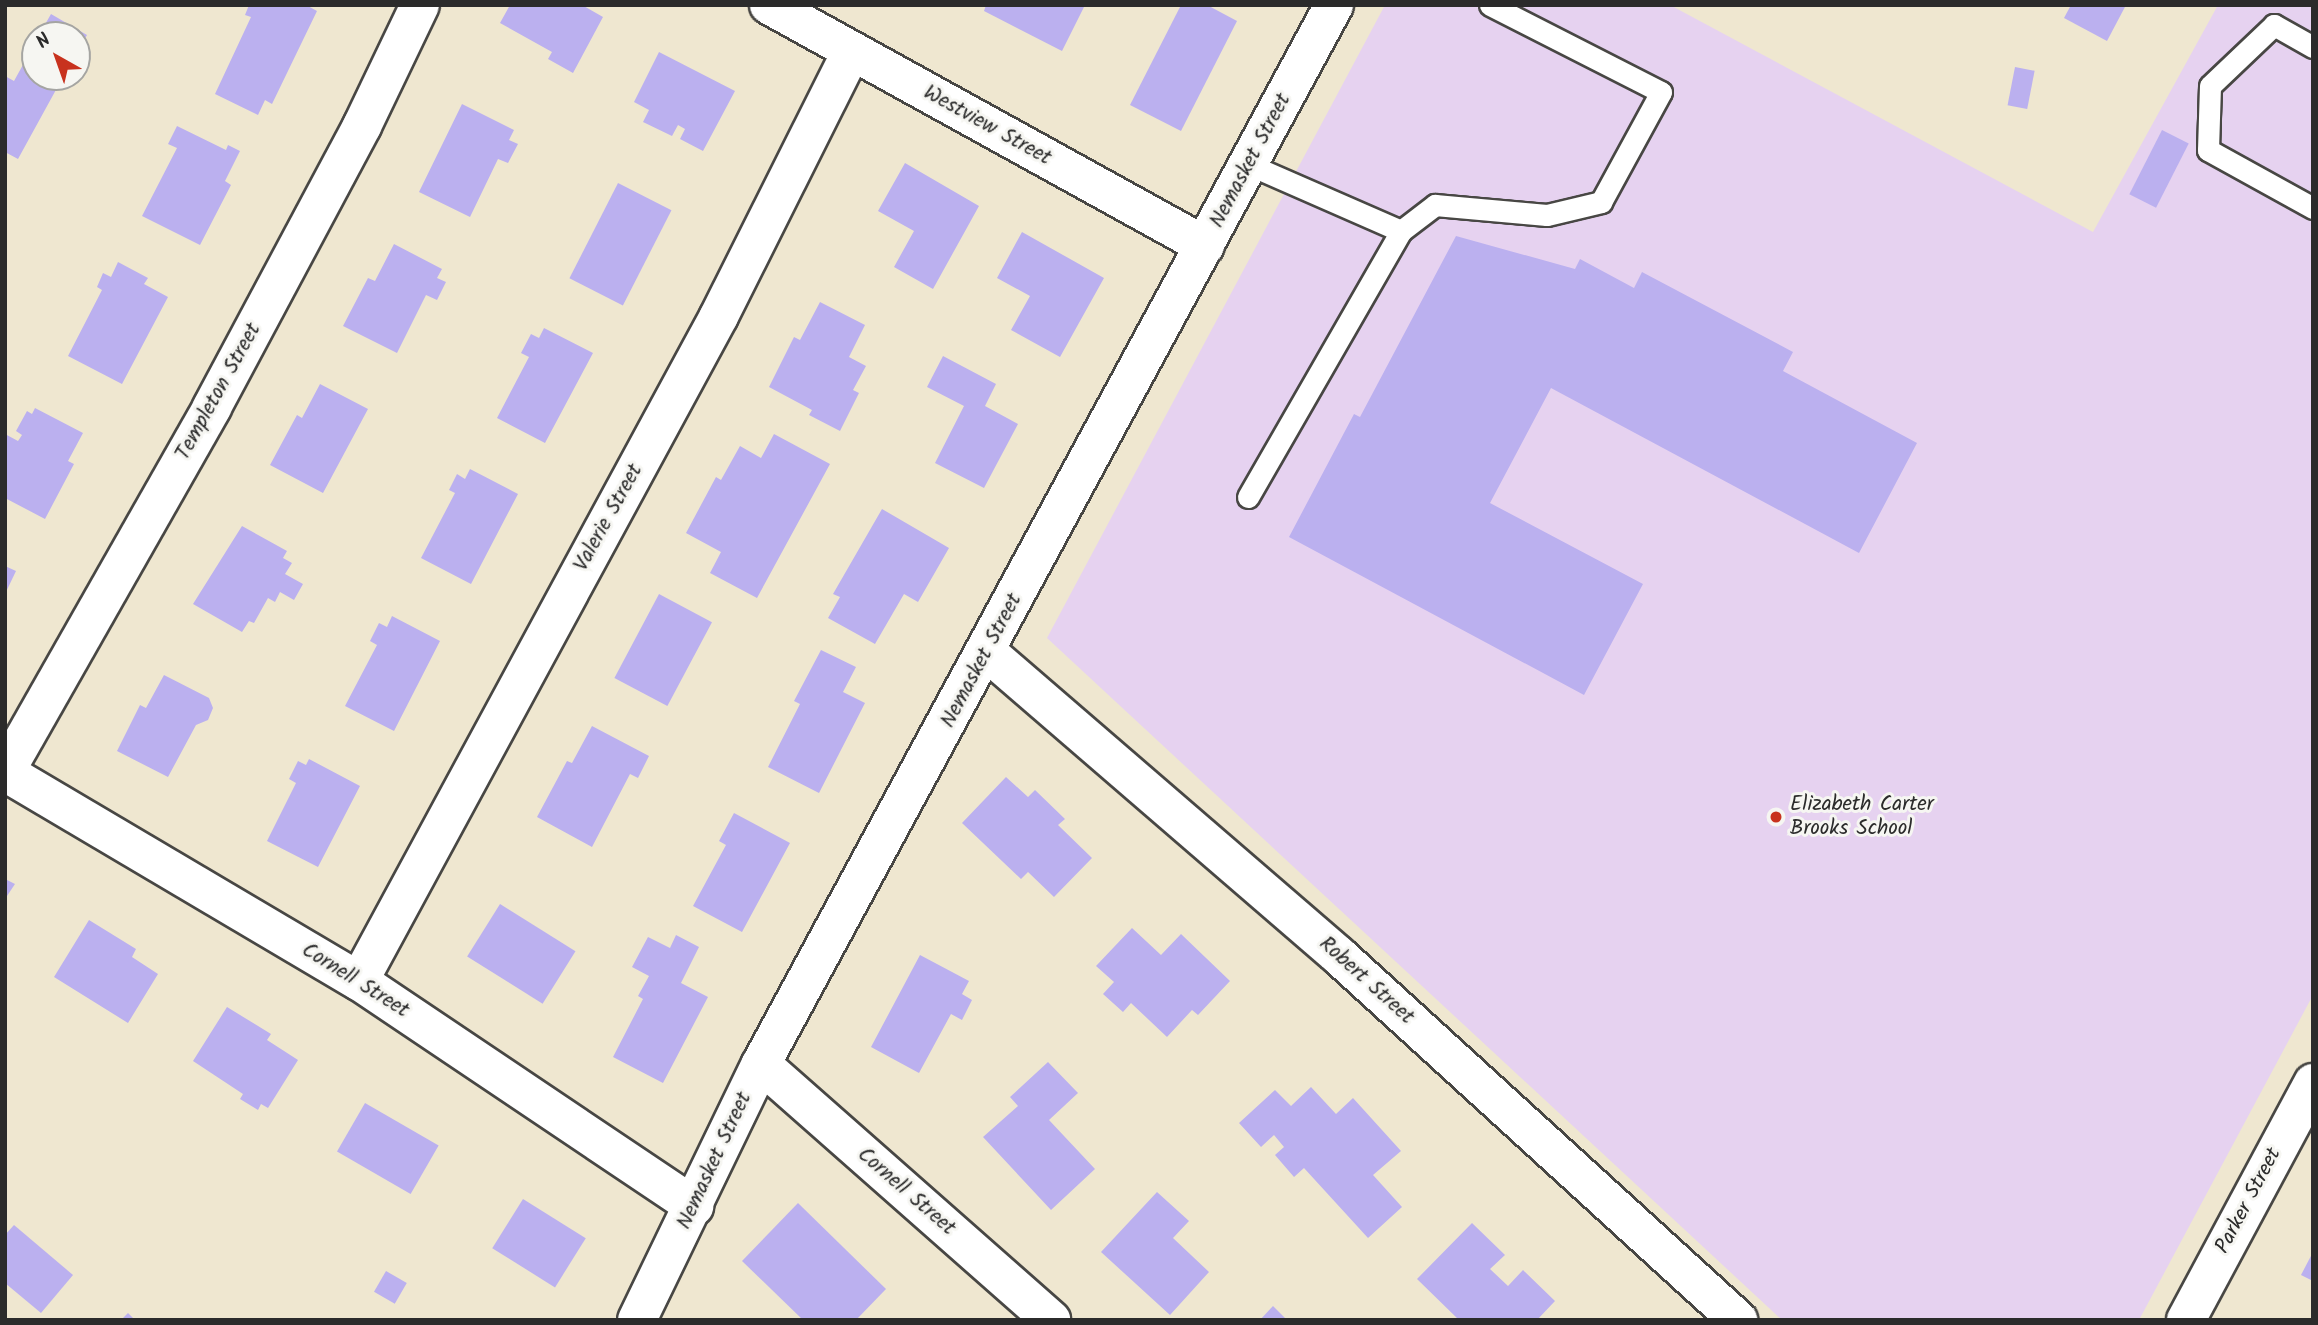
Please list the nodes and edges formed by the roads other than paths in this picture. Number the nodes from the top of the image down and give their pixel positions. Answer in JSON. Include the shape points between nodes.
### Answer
{"nodes":[{"id":1,"x":419,"y":5,"type":"edge"},
{"id":2,"x":769,"y":5,"type":"edge"},
{"id":3,"x":1334,"y":5,"type":"edge"},
{"id":4,"x":1490,"y":5,"type":"edge"},
{"id":5,"x":2313,"y":47,"type":"edge"},
{"id":6,"x":851,"y":52,"type":"junction"},
{"id":7,"x":1250,"y":165,"type":"junction"},
{"id":8,"x":2313,"y":208,"type":"edge"},
{"id":9,"x":1401,"y":231,"type":"junction"},
{"id":10,"x":1205,"y":246,"type":"junction"},
{"id":11,"x":1248,"y":497,"type":"dead end"},
{"id":12,"x":987,"y":652,"type":"junction"},
{"id":13,"x":5,"y":772,"type":"edge"},
{"id":14,"x":359,"y":982,"type":"junction"},
{"id":15,"x":761,"y":1064,"type":"junction"},
{"id":16,"x":2313,"y":1083,"type":"edge"},
{"id":17,"x":694,"y":1206,"type":"junction"},
{"id":18,"x":637,"y":1320,"type":"edge"},
{"id":19,"x":1051,"y":1320,"type":"edge"},
{"id":20,"x":1738,"y":1320,"type":"edge"},
{"id":21,"x":2186,"y":1320,"type":"edge"}],
"edges":[{"from":1,"to":13,"type":"street","name":"Templeton Street","via":[[362,126],[212,407]]},
{"from":2,"to":6,"type":"street","name":"Westview Street"},
{"from":3,"to":7,"type":"street","name":"Nemasket Street"},
{"from":4,"to":9,"type":"lane","via":[[1661,92],[1601,202],[1547,215],[1435,205]]},
{"from":5,"to":8,"type":"lane","via":[[2274,25],[2210,86],[2208,150]]},
{"from":6,"to":10,"type":"street","name":"Westview Street"},
{"from":6,"to":14,"type":"street","name":"Valerie Street","via":[[719,316]]},
{"from":7,"to":9,"type":"lane"},
{"from":7,"to":10,"type":"street","name":"Nemasket Street"},
{"from":9,"to":11,"type":"lane"},
{"from":10,"to":12,"type":"street","name":"Nemasket Street"},
{"from":12,"to":15,"type":"street","name":"Nemasket Street"},
{"from":12,"to":20,"type":"street","name":"Robert Street","via":[[1338,955]]},
{"from":13,"to":14,"type":"street","name":"Cornell Street"},
{"from":14,"to":17,"type":"street","name":"Cornell Street"},
{"from":15,"to":17,"type":"street","name":"Nemasket Street"},
{"from":15,"to":19,"type":"street","name":"Cornell Street"},
{"from":16,"to":21,"type":"street","name":"Parker Street"},
{"from":17,"to":18,"type":"street","name":"Nemasket Street"}]}
